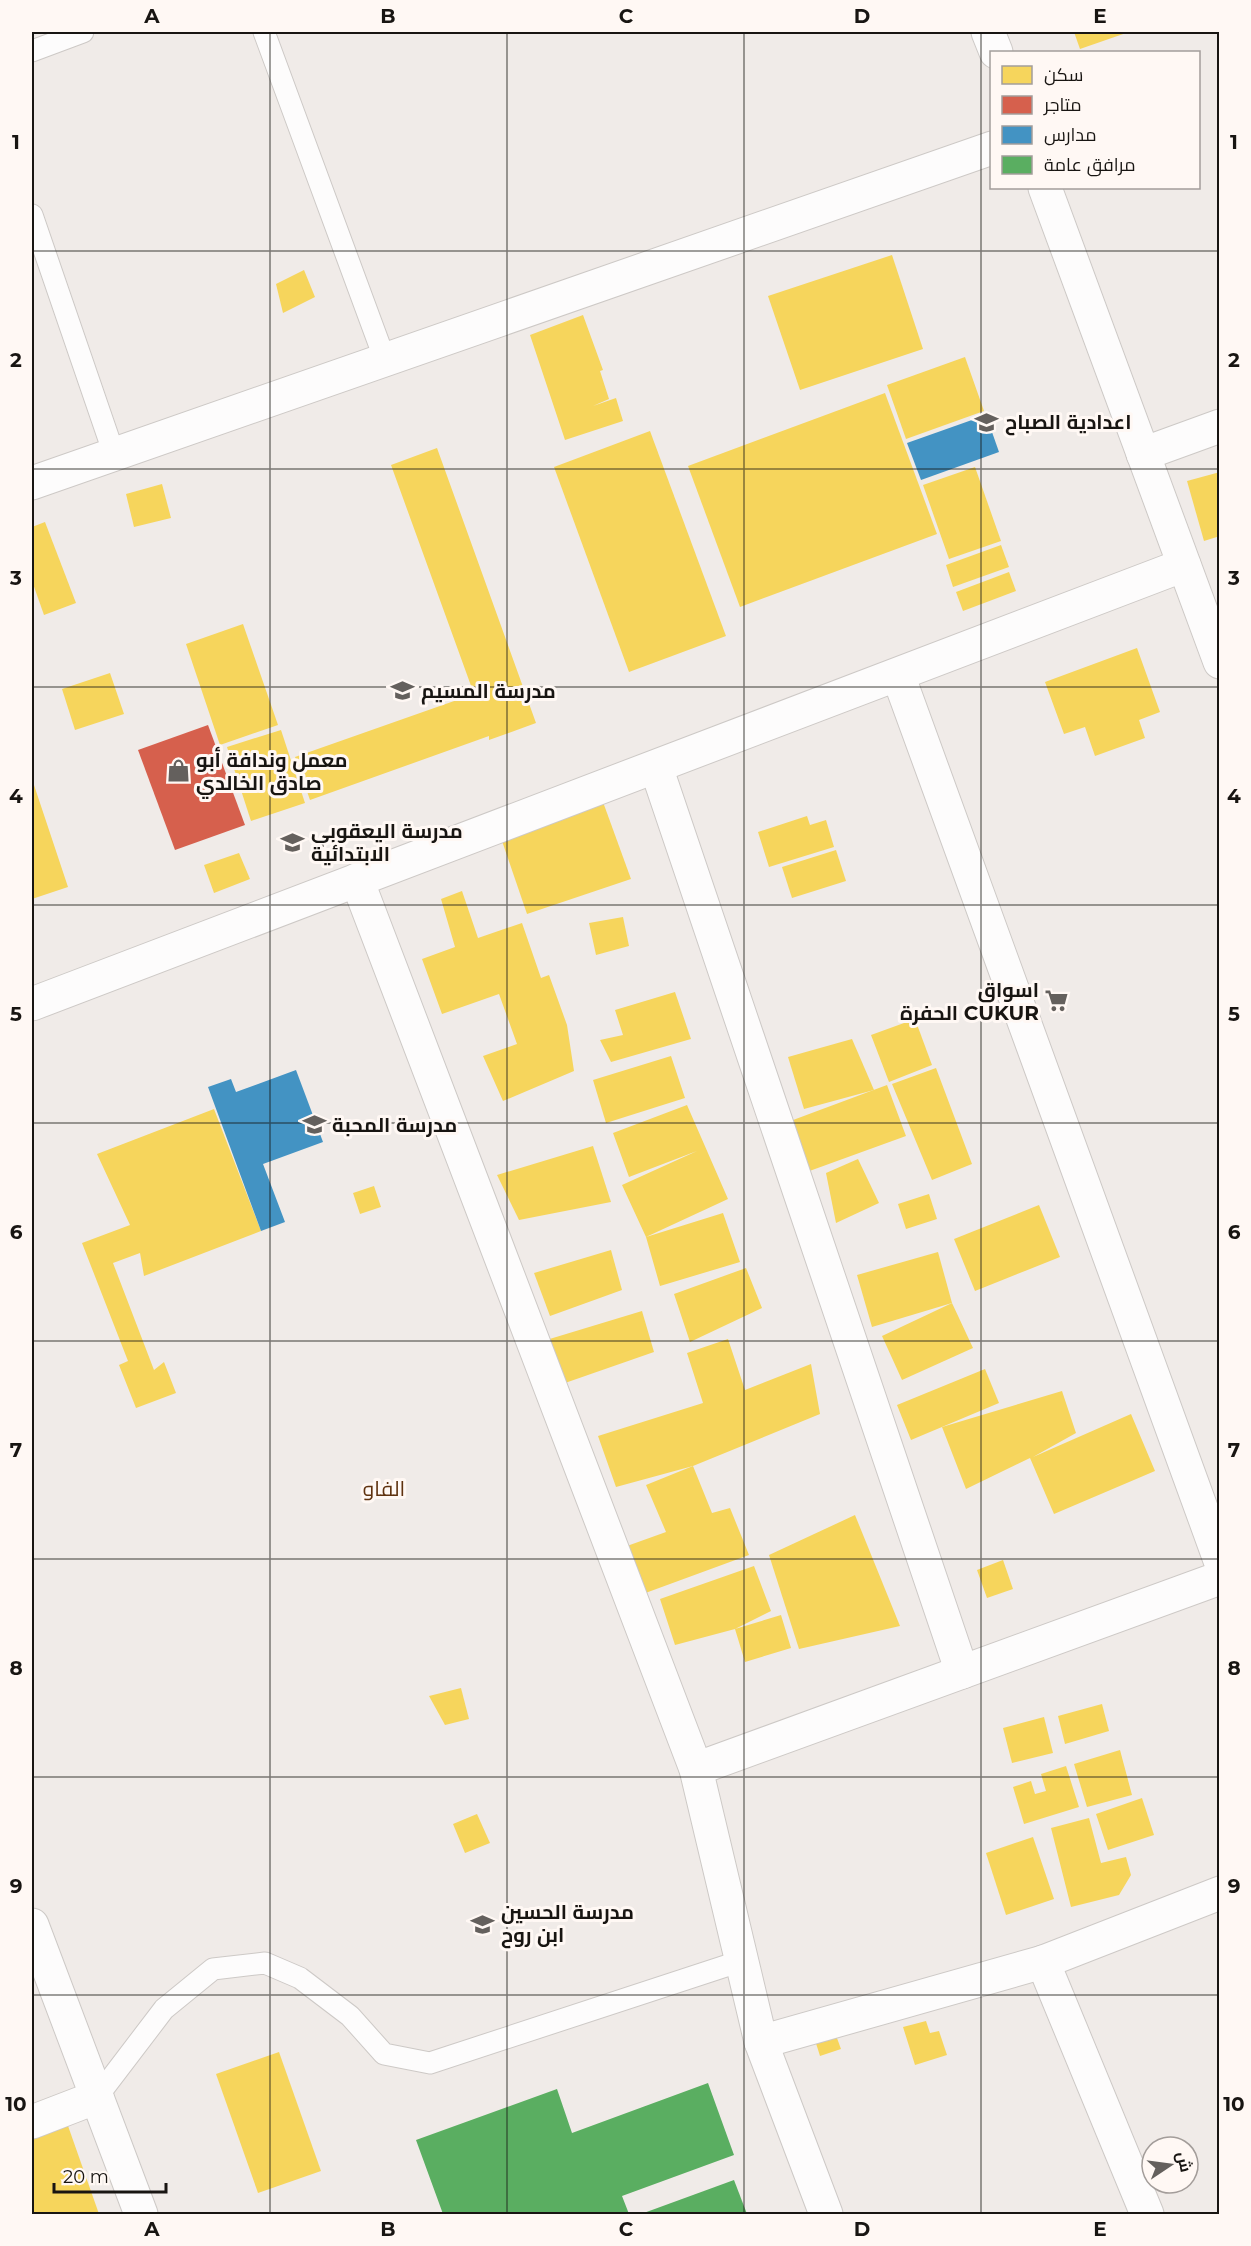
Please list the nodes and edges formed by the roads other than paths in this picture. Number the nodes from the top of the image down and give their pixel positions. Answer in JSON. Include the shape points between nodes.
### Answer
{"nodes":[{"id":1,"x":83,"y":32,"type":"edge"},
{"id":2,"x":264,"y":32,"type":"edge"},
{"id":3,"x":988,"y":32,"type":"edge"},
{"id":4,"x":32,"y":51,"type":"edge"},
{"id":5,"x":996,"y":51,"type":"edge"},
{"id":6,"x":990,"y":149,"type":"edge"},
{"id":7,"x":1045,"y":189,"type":"edge"},
{"id":8,"x":32,"y":215,"type":"edge"},
{"id":9,"x":385,"y":360,"type":"junction"},
{"id":10,"x":1220,"y":426,"type":"edge"},
{"id":11,"x":114,"y":454,"type":"junction"},
{"id":12,"x":1143,"y":454,"type":"junction"},
{"id":13,"x":32,"y":483,"type":"edge"},
{"id":14,"x":1184,"y":566,"type":"junction"},
{"id":15,"x":1220,"y":662,"type":"edge"},
{"id":16,"x":898,"y":675,"type":"junction"},
{"id":17,"x":656,"y":767,"type":"junction"},
{"id":18,"x":357,"y":880,"type":"junction"},
{"id":19,"x":32,"y":1004,"type":"edge"},
{"id":20,"x":1220,"y":1560,"type":"edge"},
{"id":21,"x":1220,"y":1578,"type":"edge"},
{"id":22,"x":962,"y":1672,"type":"junction"},
{"id":23,"x":696,"y":1769,"type":"junction"},
{"id":24,"x":1220,"y":1893,"type":"edge"},
{"id":25,"x":32,"y":1925,"type":"edge"},
{"id":26,"x":741,"y":1961,"type":"junction"},
{"id":27,"x":1043,"y":1962,"type":"junction"},
{"id":28,"x":761,"y":2042,"type":"junction"},
{"id":29,"x":97,"y":2097,"type":"junction"},
{"id":30,"x":32,"y":2122,"type":"edge"},
{"id":31,"x":141,"y":2214,"type":"edge"},
{"id":32,"x":826,"y":2214,"type":"edge"},
{"id":33,"x":1147,"y":2214,"type":"edge"}],
"edges":[{"from":1,"to":4,"type":"lane"},
{"from":2,"to":9,"type":"lane"},
{"from":3,"to":5,"type":"street"},
{"from":6,"to":9,"type":"street"},
{"from":7,"to":12,"type":"street"},
{"from":8,"to":11,"type":"lane"},
{"from":9,"to":11,"type":"street"},
{"from":10,"to":12,"type":"street"},
{"from":11,"to":13,"type":"street"},
{"from":12,"to":14,"type":"street"},
{"from":14,"to":15,"type":"street"},
{"from":14,"to":16,"type":"street"},
{"from":16,"to":17,"type":"street"},
{"from":16,"to":20,"type":"street"},
{"from":17,"to":18,"type":"street"},
{"from":17,"to":22,"type":"street"},
{"from":18,"to":19,"type":"street"},
{"from":18,"to":23,"type":"street"},
{"from":21,"to":22,"type":"street"},
{"from":22,"to":23,"type":"street"},
{"from":23,"to":26,"type":"street"},
{"from":24,"to":27,"type":"street"},
{"from":25,"to":29,"type":"street"},
{"from":26,"to":28,"type":"street"},
{"from":26,"to":29,"type":"lane","via":[[430,2063],[384,2054],[350,2016],[291,1974],[265,1963],[213,1968],[164,2009]]},
{"from":27,"to":28,"type":"street"},
{"from":27,"to":33,"type":"street"},
{"from":28,"to":32,"type":"street"},
{"from":29,"to":30,"type":"street"},
{"from":29,"to":31,"type":"street"}]}
